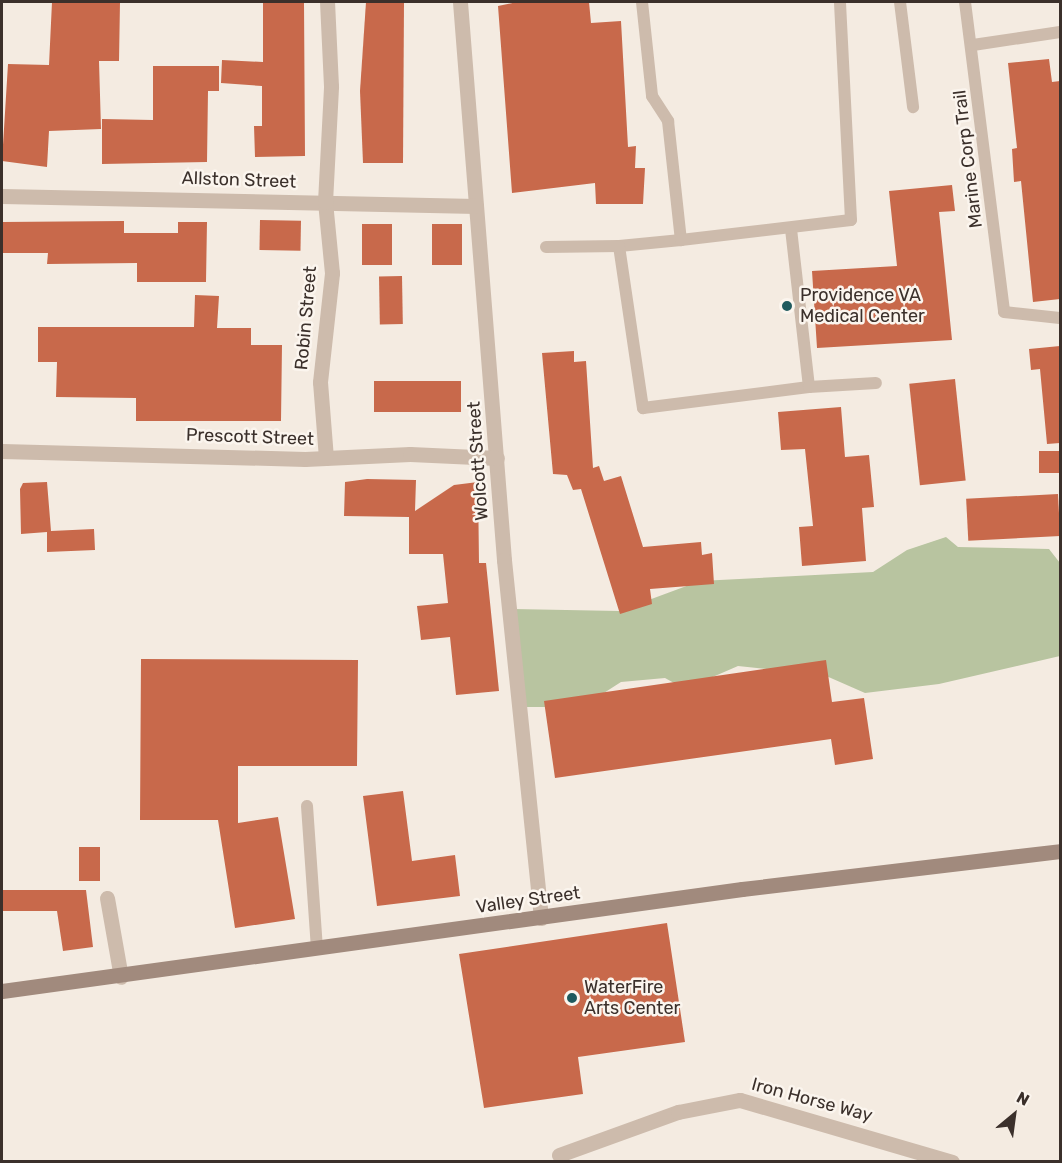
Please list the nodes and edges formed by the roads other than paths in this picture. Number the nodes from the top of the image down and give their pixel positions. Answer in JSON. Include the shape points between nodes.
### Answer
{"nodes":[{"id":1,"x":327,"y":2,"type":"edge"},
{"id":2,"x":460,"y":2,"type":"edge"},
{"id":3,"x":642,"y":2,"type":"edge"},
{"id":4,"x":840,"y":2,"type":"edge"},
{"id":5,"x":900,"y":2,"type":"edge"},
{"id":6,"x":965,"y":2,"type":"edge"},
{"id":7,"x":1060,"y":32,"type":"edge"},
{"id":8,"x":973,"y":45,"type":"junction"},
{"id":9,"x":914,"y":107,"type":"dead end"},
{"id":10,"x":2,"y":196,"type":"edge"},
{"id":11,"x":325,"y":202,"type":"junction"},
{"id":12,"x":476,"y":206,"type":"junction"},
{"id":13,"x":791,"y":228,"type":"junction"},
{"id":14,"x":681,"y":240,"type":"junction"},
{"id":15,"x":619,"y":246,"type":"junction"},
{"id":16,"x":546,"y":247,"type":"dead end"},
{"id":17,"x":1060,"y":318,"type":"edge"},
{"id":18,"x":876,"y":383,"type":"dead end"},
{"id":19,"x":809,"y":387,"type":"junction"},
{"id":20,"x":2,"y":451,"type":"edge"},
{"id":21,"x":326,"y":458,"type":"junction"},
{"id":22,"x":497,"y":458,"type":"junction"},
{"id":23,"x":307,"y":806,"type":"dead end"},
{"id":24,"x":1060,"y":851,"type":"edge"},
{"id":25,"x":106,"y":898,"type":"dead end"},
{"id":26,"x":541,"y":918,"type":"junction"},
{"id":27,"x":317,"y":950,"type":"junction"},
{"id":28,"x":121,"y":976,"type":"junction"},
{"id":29,"x":2,"y":991,"type":"edge"},
{"id":30,"x":559,"y":1155,"type":"dead end"},
{"id":31,"x":952,"y":1161,"type":"edge"}],
"edges":[{"from":1,"to":11,"type":"street","name":"Robin Street","via":[[331,86]]},
{"from":2,"to":12,"type":"street","name":"Wolcott Street"},
{"from":3,"to":14,"type":"lane","via":[[652,96],[668,120]]},
{"from":4,"to":13,"type":"lane","via":[[851,220]]},
{"from":5,"to":9,"type":"lane"},
{"from":6,"to":8,"type":"lane","name":"Marine Corp Trail"},
{"from":7,"to":8,"type":"lane"},
{"from":8,"to":17,"type":"lane","name":"Marine Corp Trail","via":[[1004,312]]},
{"from":10,"to":11,"type":"street","name":"Allston Street"},
{"from":11,"to":12,"type":"street","name":"Allston Street"},
{"from":11,"to":21,"type":"street","name":"Robin Street","via":[[332,273],[320,382]]},
{"from":12,"to":22,"type":"street","name":"Wolcott Street"},
{"from":13,"to":14,"type":"lane"},
{"from":13,"to":19,"type":"lane"},
{"from":14,"to":15,"type":"lane"},
{"from":15,"to":16,"type":"lane"},
{"from":15,"to":19,"type":"lane","via":[[643,408]]},
{"from":18,"to":19,"type":"lane"},
{"from":20,"to":21,"type":"street","name":"Prescott Street"},
{"from":21,"to":22,"type":"street","name":"Prescott Street","via":[[410,454]]},
{"from":22,"to":26,"type":"street","name":"Wolcott Street","via":[[531,856]]},
{"from":23,"to":27,"type":"lane"},
{"from":24,"to":26,"type":"main road","name":"Valley Street"},
{"from":25,"to":28,"type":"street"},
{"from":26,"to":27,"type":"main road","name":"Valley Street"},
{"from":27,"to":28,"type":"main road","name":"Valley Street"},
{"from":28,"to":29,"type":"main road","name":"Valley Street"},
{"from":30,"to":31,"type":"street","name":"Iron Horse Way","via":[[678,1112],[740,1100]]}]}
